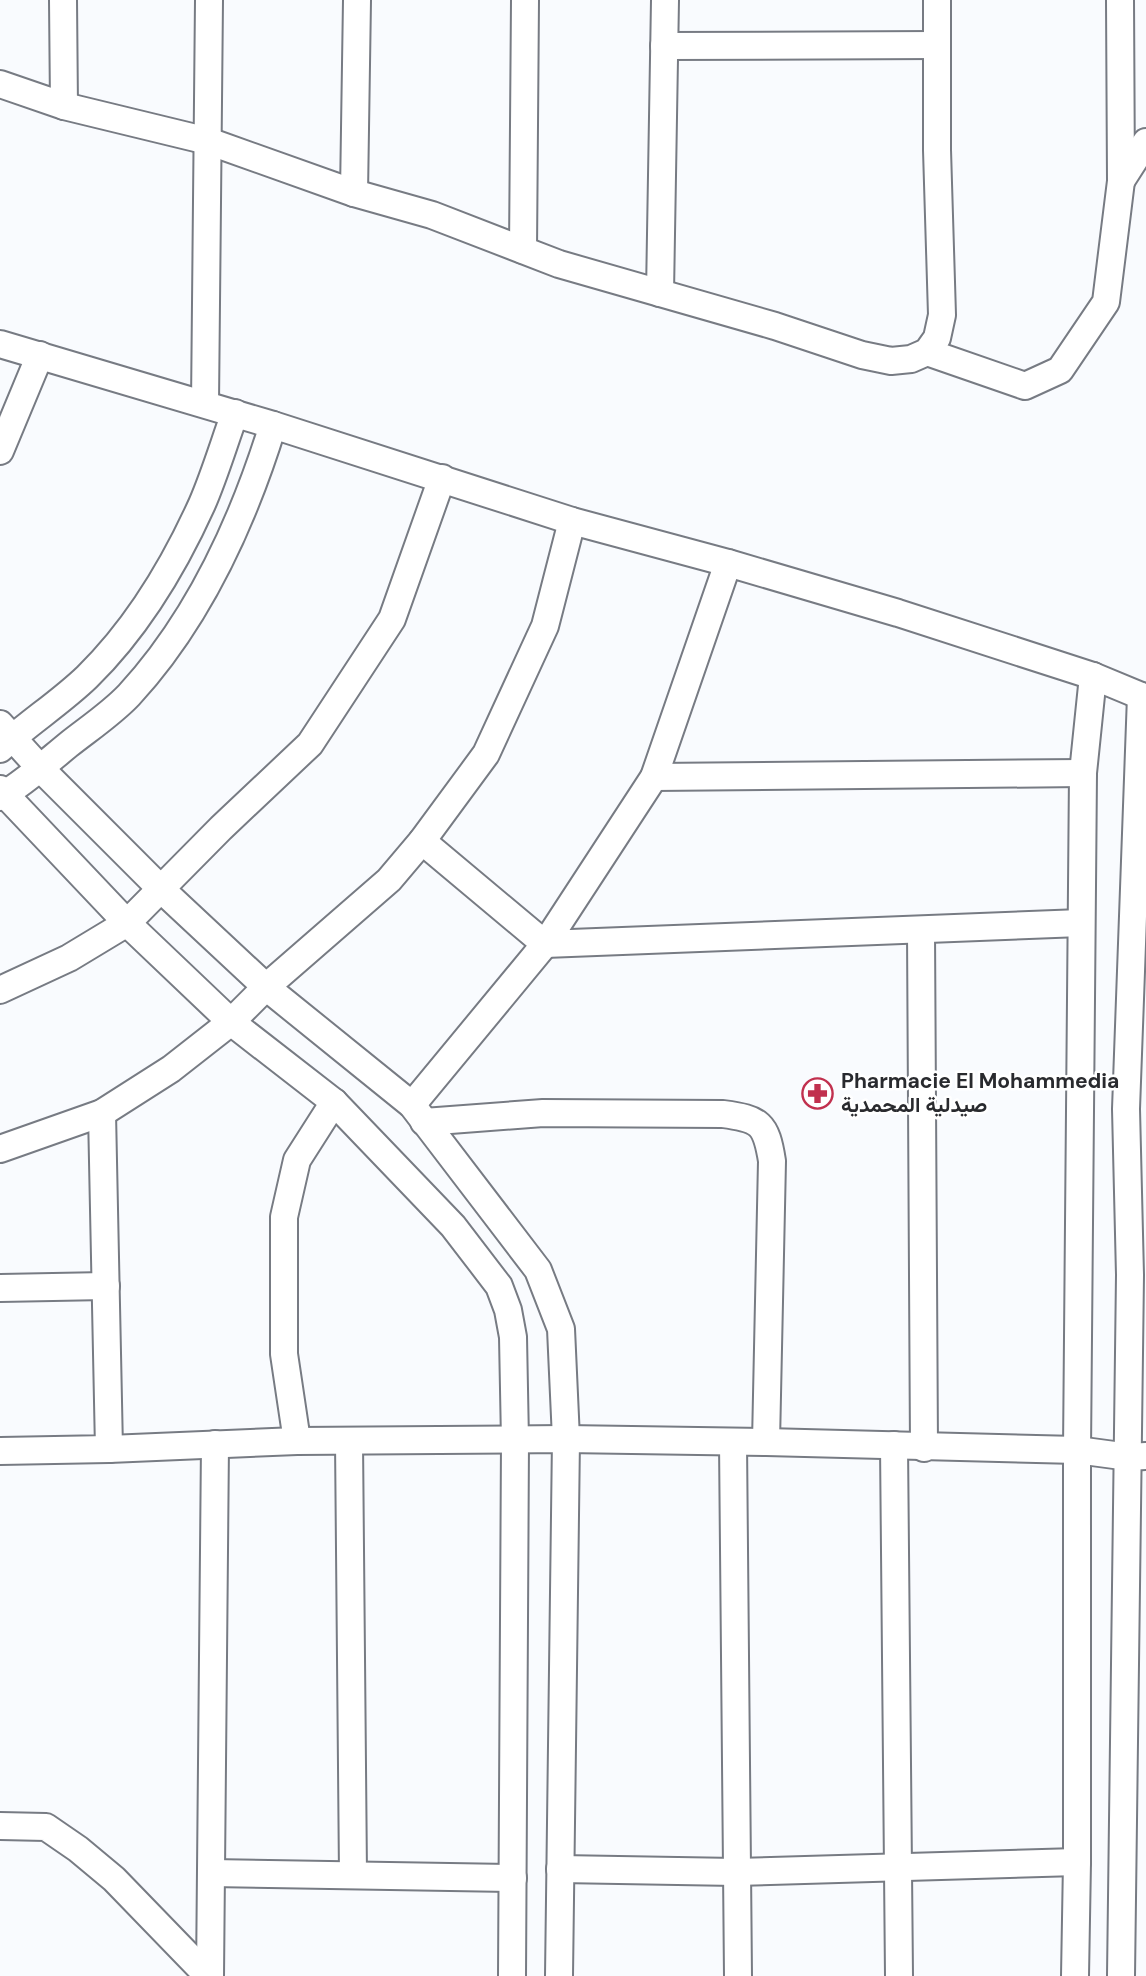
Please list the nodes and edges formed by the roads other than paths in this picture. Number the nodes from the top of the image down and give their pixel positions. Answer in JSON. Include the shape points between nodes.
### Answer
{"nodes":[{"id":1,"x":63,"y":0,"type":"edge"},
{"id":2,"x":209,"y":0,"type":"edge"},
{"id":3,"x":357,"y":0,"type":"edge"},
{"id":4,"x":525,"y":0,"type":"edge"},
{"id":5,"x":665,"y":0,"type":"edge"},
{"id":6,"x":937,"y":0,"type":"edge"},
{"id":7,"x":1120,"y":0,"type":"edge"},
{"id":8,"x":937,"y":45,"type":"junction"},
{"id":9,"x":664,"y":46,"type":"junction"},
{"id":10,"x":0,"y":84,"type":"edge"},
{"id":11,"x":64,"y":106,"type":"junction"},
{"id":12,"x":208,"y":141,"type":"junction"},
{"id":13,"x":1146,"y":142,"type":"edge"},
{"id":14,"x":1121,"y":181,"type":"junction"},
{"id":15,"x":354,"y":193,"type":"junction"},
{"id":16,"x":523,"y":250,"type":"junction"},
{"id":17,"x":660,"y":293,"type":"junction"},
{"id":18,"x":0,"y":344,"type":"edge"},
{"id":19,"x":928,"y":352,"type":"junction"},
{"id":20,"x":40,"y":355,"type":"junction"},
{"id":21,"x":205,"y":404,"type":"junction"},
{"id":22,"x":235,"y":413,"type":"junction"},
{"id":23,"x":273,"y":425,"type":"junction"},
{"id":24,"x":0,"y":452,"type":"edge"},
{"id":25,"x":442,"y":478,"type":"junction"},
{"id":26,"x":572,"y":522,"type":"junction"},
{"id":27,"x":728,"y":562,"type":"junction"},
{"id":28,"x":1093,"y":676,"type":"junction"},
{"id":29,"x":1143,"y":697,"type":"edge"},
{"id":30,"x":4,"y":737,"type":"edge"},
{"id":31,"x":40,"y":768,"type":"junction"},
{"id":32,"x":1083,"y":773,"type":"junction"},
{"id":33,"x":654,"y":777,"type":"junction"},
{"id":34,"x":2,"y":794,"type":"edge"},
{"id":35,"x":422,"y":841,"type":"junction"},
{"id":36,"x":162,"y":890,"type":"junction"},
{"id":37,"x":127,"y":923,"type":"junction"},
{"id":38,"x":1081,"y":923,"type":"junction"},
{"id":39,"x":921,"y":931,"type":"junction"},
{"id":40,"x":545,"y":944,"type":"junction"},
{"id":41,"x":266,"y":987,"type":"junction"},
{"id":42,"x":0,"y":990,"type":"edge"},
{"id":43,"x":231,"y":1022,"type":"junction"},
{"id":44,"x":334,"y":1102,"type":"junction"},
{"id":45,"x":1136,"y":1107,"type":"edge"},
{"id":46,"x":102,"y":1113,"type":"junction"},
{"id":47,"x":418,"y":1114,"type":"junction"},
{"id":48,"x":0,"y":1149,"type":"edge"},
{"id":49,"x":500,"y":1221,"type":"junction"},
{"id":50,"x":471,"y":1248,"type":"junction"},
{"id":51,"x":1138,"y":1275,"type":"edge"},
{"id":52,"x":106,"y":1286,"type":"junction"},
{"id":53,"x":0,"y":1288,"type":"edge"},
{"id":54,"x":566,"y":1440,"type":"junction"},
{"id":55,"x":297,"y":1441,"type":"junction"},
{"id":56,"x":349,"y":1441,"type":"junction"},
{"id":57,"x":515,"y":1441,"type":"junction"},
{"id":58,"x":733,"y":1442,"type":"junction"},
{"id":59,"x":766,"y":1442,"type":"junction"},
{"id":60,"x":215,"y":1444,"type":"junction"},
{"id":61,"x":894,"y":1445,"type":"junction"},
{"id":62,"x":109,"y":1448,"type":"junction"},
{"id":63,"x":924,"y":1448,"type":"junction"},
{"id":64,"x":1077,"y":1450,"type":"junction"},
{"id":65,"x":0,"y":1451,"type":"edge"},
{"id":66,"x":1137,"y":1457,"type":"edge"},
{"id":67,"x":0,"y":1826,"type":"edge"},
{"id":68,"x":1077,"y":1862,"type":"junction"},
{"id":69,"x":1135,"y":1864,"type":"edge"},
{"id":70,"x":899,"y":1868,"type":"junction"},
{"id":71,"x":560,"y":1869,"type":"junction"},
{"id":72,"x":736,"y":1872,"type":"junction"},
{"id":73,"x":211,"y":1873,"type":"junction"},
{"id":74,"x":352,"y":1875,"type":"junction"},
{"id":75,"x":513,"y":1878,"type":"junction"},
{"id":76,"x":209,"y":1976,"type":"edge"},
{"id":77,"x":512,"y":1976,"type":"edge"},
{"id":78,"x":559,"y":1976,"type":"edge"},
{"id":79,"x":738,"y":1976,"type":"edge"},
{"id":80,"x":899,"y":1976,"type":"edge"},
{"id":81,"x":1075,"y":1976,"type":"edge"},
{"id":82,"x":1121,"y":1976,"type":"edge"}],
"edges":[{"from":1,"to":11,"type":"street"},
{"from":2,"to":12,"type":"street"},
{"from":3,"to":15,"type":"street"},
{"from":4,"to":16,"type":"street"},
{"from":5,"to":9,"type":"street"},
{"from":6,"to":8,"type":"street"},
{"from":7,"to":14,"type":"street"},
{"from":8,"to":9,"type":"street"},
{"from":8,"to":19,"type":"street","via":[[942,315]]},
{"from":9,"to":17,"type":"street"},
{"from":10,"to":11,"type":"street"},
{"from":11,"to":12,"type":"street"},
{"from":12,"to":15,"type":"street"},
{"from":12,"to":21,"type":"street"},
{"from":13,"to":14,"type":"street"},
{"from":14,"to":19,"type":"street","via":[[1106,302],[1060,370],[1025,386]]},
{"from":15,"to":16,"type":"street","via":[[432,215]]},
{"from":16,"to":17,"type":"street"},
{"from":17,"to":19,"type":"street","via":[[862,355],[891,360]]},
{"from":18,"to":20,"type":"street"},
{"from":20,"to":21,"type":"street"},
{"from":20,"to":24,"type":"street"},
{"from":21,"to":22,"type":"street"},
{"from":22,"to":23,"type":"street"},
{"from":22,"to":30,"type":"street","via":[[203,502],[142,610],[85,678]]},
{"from":23,"to":25,"type":"street"},
{"from":23,"to":31,"type":"street","via":[[255,483],[187,622],[128,696]]},
{"from":25,"to":26,"type":"street"},
{"from":25,"to":36,"type":"street","via":[[392,619],[310,744]]},
{"from":26,"to":27,"type":"street"},
{"from":26,"to":35,"type":"street","via":[[545,626],[486,754]]},
{"from":27,"to":28,"type":"street"},
{"from":27,"to":33,"type":"street"},
{"from":28,"to":29,"type":"street"},
{"from":28,"to":32,"type":"street"},
{"from":29,"to":45,"type":"street"},
{"from":30,"to":31,"type":"street"},
{"from":31,"to":34,"type":"street"},
{"from":31,"to":36,"type":"street"},
{"from":32,"to":33,"type":"street"},
{"from":32,"to":38,"type":"street"},
{"from":33,"to":40,"type":"street"},
{"from":34,"to":37,"type":"street"},
{"from":35,"to":40,"type":"street"},
{"from":35,"to":41,"type":"street","via":[[389,880]]},
{"from":36,"to":37,"type":"street"},
{"from":36,"to":41,"type":"street"},
{"from":37,"to":42,"type":"street","via":[[69,958]]},
{"from":37,"to":43,"type":"street"},
{"from":38,"to":39,"type":"street"},
{"from":38,"to":64,"type":"street"},
{"from":39,"to":40,"type":"street"},
{"from":39,"to":63,"type":"street"},
{"from":40,"to":47,"type":"street"},
{"from":41,"to":43,"type":"street"},
{"from":41,"to":47,"type":"street"},
{"from":43,"to":44,"type":"street"},
{"from":43,"to":46,"type":"street","via":[[171,1069]]},
{"from":44,"to":50,"type":"street"},
{"from":44,"to":55,"type":"street","via":[[297,1160],[284,1217],[284,1354]]},
{"from":45,"to":51,"type":"street"},
{"from":46,"to":48,"type":"street"},
{"from":46,"to":52,"type":"street"},
{"from":47,"to":49,"type":"street"},
{"from":47,"to":59,"type":"street","via":[[723,1114],[749,1117],[762,1128],[772,1161]]},
{"from":49,"to":50,"type":"street"},
{"from":49,"to":54,"type":"street","via":[[538,1270],[561,1329]]},
{"from":50,"to":57,"type":"street","via":[[499,1286],[508,1310],[513,1337]]},
{"from":51,"to":66,"type":"street"},
{"from":52,"to":53,"type":"street"},
{"from":52,"to":62,"type":"street"},
{"from":54,"to":57,"type":"street"},
{"from":54,"to":58,"type":"street"},
{"from":54,"to":71,"type":"street"},
{"from":55,"to":56,"type":"street"},
{"from":55,"to":60,"type":"street"},
{"from":56,"to":57,"type":"street"},
{"from":56,"to":74,"type":"street"},
{"from":57,"to":75,"type":"street"},
{"from":58,"to":59,"type":"street"},
{"from":58,"to":72,"type":"street"},
{"from":59,"to":61,"type":"street"},
{"from":60,"to":62,"type":"street"},
{"from":60,"to":73,"type":"street"},
{"from":61,"to":63,"type":"street"},
{"from":61,"to":70,"type":"street"},
{"from":62,"to":65,"type":"street"},
{"from":63,"to":64,"type":"street"},
{"from":64,"to":66,"type":"street"},
{"from":64,"to":68,"type":"street"},
{"from":66,"to":69,"type":"street"},
{"from":67,"to":76,"type":"street","via":[[46,1827],[78,1849],[114,1879]]},
{"from":68,"to":70,"type":"street"},
{"from":68,"to":81,"type":"street"},
{"from":69,"to":82,"type":"street"},
{"from":70,"to":72,"type":"street"},
{"from":70,"to":80,"type":"street"},
{"from":71,"to":72,"type":"street"},
{"from":71,"to":78,"type":"street"},
{"from":72,"to":79,"type":"street"},
{"from":73,"to":74,"type":"street"},
{"from":73,"to":76,"type":"street"},
{"from":74,"to":75,"type":"street"},
{"from":75,"to":77,"type":"street"}]}
